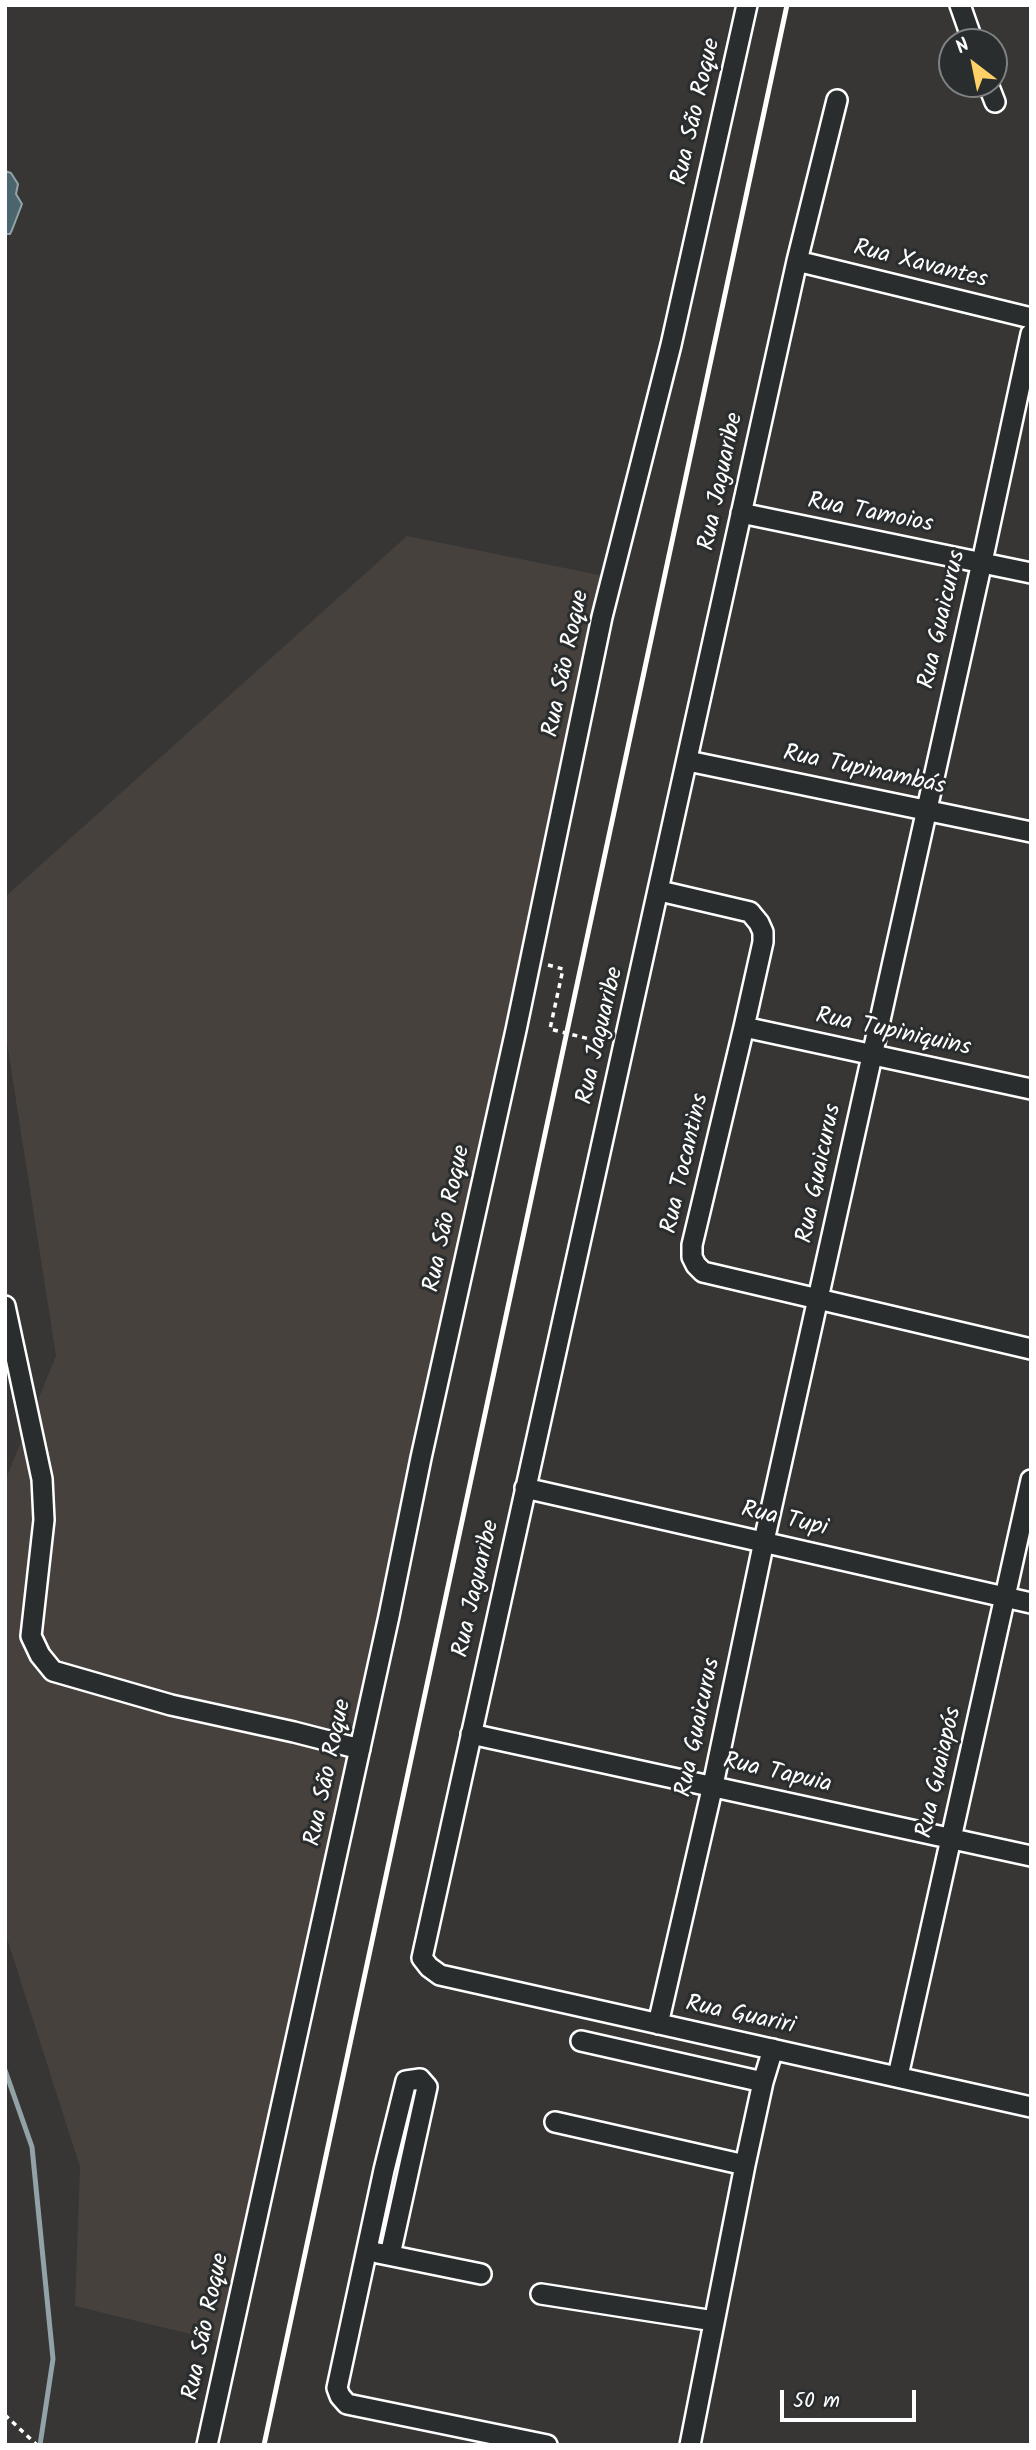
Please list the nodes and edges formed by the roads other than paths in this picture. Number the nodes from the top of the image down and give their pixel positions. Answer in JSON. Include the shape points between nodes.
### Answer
{"nodes":[{"id":1,"x":747,"y":5,"type":"edge"},
{"id":2,"x":960,"y":5,"type":"edge"},
{"id":3,"x":968,"y":28,"type":"edge"},
{"id":4,"x":836,"y":100,"type":"dead end"},
{"id":5,"x":797,"y":261,"type":"junction"},
{"id":6,"x":1031,"y":318,"type":"edge"},
{"id":7,"x":1031,"y":334,"type":"edge"},
{"id":8,"x":741,"y":513,"type":"junction"},
{"id":9,"x":982,"y":562,"type":"junction"},
{"id":10,"x":1031,"y":573,"type":"edge"},
{"id":11,"x":688,"y":761,"type":"junction"},
{"id":12,"x":927,"y":809,"type":"junction"},
{"id":13,"x":1031,"y":832,"type":"edge"},
{"id":14,"x":660,"y":891,"type":"junction"},
{"id":15,"x":744,"y":1027,"type":"junction"},
{"id":16,"x":872,"y":1054,"type":"junction"},
{"id":17,"x":1031,"y":1089,"type":"edge"},
{"id":18,"x":819,"y":1299,"type":"junction"},
{"id":19,"x":5,"y":1306,"type":"edge"},
{"id":20,"x":1031,"y":1349,"type":"edge"},
{"id":21,"x":1031,"y":1479,"type":"edge"},
{"id":22,"x":525,"y":1488,"type":"junction"},
{"id":23,"x":765,"y":1541,"type":"junction"},
{"id":24,"x":1006,"y":1598,"type":"junction"},
{"id":25,"x":1031,"y":1604,"type":"edge"},
{"id":26,"x":471,"y":1734,"type":"junction"},
{"id":27,"x":360,"y":1749,"type":"junction"},
{"id":28,"x":713,"y":1785,"type":"junction"},
{"id":29,"x":951,"y":1839,"type":"junction"},
{"id":30,"x":1031,"y":1856,"type":"edge"},
{"id":31,"x":440,"y":1975,"type":"joint"},
{"id":32,"x":658,"y":2024,"type":"junction"},
{"id":33,"x":581,"y":2040,"type":"dead end"},
{"id":34,"x":773,"y":2049,"type":"junction"},
{"id":35,"x":898,"y":2076,"type":"junction"},
{"id":36,"x":763,"y":2082,"type":"junction"},
{"id":37,"x":1031,"y":2107,"type":"edge"},
{"id":38,"x":555,"y":2122,"type":"dead end"},
{"id":39,"x":745,"y":2165,"type":"junction"},
{"id":40,"x":367,"y":2250,"type":"junction"},
{"id":41,"x":390,"y":2255,"type":"junction"},
{"id":42,"x":481,"y":2274,"type":"dead end"},
{"id":43,"x":541,"y":2294,"type":"dead end"},
{"id":44,"x":714,"y":2321,"type":"junction"},
{"id":45,"x":207,"y":2445,"type":"edge"},
{"id":46,"x":547,"y":2445,"type":"edge"},
{"id":47,"x":690,"y":2445,"type":"edge"}],
"edges":[{"from":1,"to":27,"type":"street","name":"Rua São Roque","via":[[671,345],[602,617]]},
{"from":2,"to":3,"type":"street"},
{"from":4,"to":5,"type":"street","name":"Rua Jaguaribe"},
{"from":5,"to":6,"type":"street","name":"Rua Xavantes"},
{"from":5,"to":8,"type":"street","name":"Rua Jaguaribe"},
{"from":7,"to":9,"type":"street","name":"Rua Guaicurus"},
{"from":8,"to":9,"type":"street","name":"Rua Tamoios"},
{"from":8,"to":11,"type":"street","name":"Rua Jaguaribe"},
{"from":9,"to":10,"type":"street","name":"Rua Tamoios"},
{"from":9,"to":12,"type":"street","name":"Rua Guaicurus"},
{"from":11,"to":12,"type":"street","name":"Rua Tupinambás"},
{"from":11,"to":14,"type":"street","name":"Rua Jaguaribe"},
{"from":12,"to":13,"type":"street","name":"Rua Tupinambás"},
{"from":12,"to":16,"type":"street","name":"Rua Guaicurus"},
{"from":14,"to":15,"type":"street","name":"Rua Tocantins","via":[[750,912],[759,923],[763,942]]},
{"from":14,"to":22,"type":"street","name":"Rua Jaguaribe"},
{"from":15,"to":16,"type":"street","name":"Rua Tupiniquins"},
{"from":15,"to":18,"type":"street","name":"Rua Tocantins","via":[[692,1257],[704,1272]]},
{"from":16,"to":17,"type":"street","name":"Rua Tupiniquins"},
{"from":16,"to":18,"type":"street","name":"Rua Guaicurus"},
{"from":18,"to":20,"type":"street","name":"Rua Tocantins"},
{"from":18,"to":23,"type":"street","name":"Rua Guaicurus"},
{"from":19,"to":27,"type":"street","via":[[42,1479],[44,1520],[31,1636],[40,1655],[53,1671],[170,1705]]},
{"from":21,"to":24,"type":"street","name":"Rua Guaiapós"},
{"from":22,"to":23,"type":"street","name":"Rua Tupi"},
{"from":22,"to":26,"type":"street","name":"Rua Jaguaribe"},
{"from":23,"to":24,"type":"street","name":"Rua Tupi"},
{"from":23,"to":28,"type":"street","name":"Rua Guaicurus"},
{"from":24,"to":25,"type":"street","name":"Rua Tupi"},
{"from":24,"to":29,"type":"street","name":"Rua Guaiapós"},
{"from":26,"to":28,"type":"street","name":"Rua Tapuia"},
{"from":26,"to":31,"type":"street","name":"Rua Jaguaribe","via":[[422,1958]]},
{"from":27,"to":45,"type":"street","name":"Rua São Roque"},
{"from":28,"to":29,"type":"street","name":"Rua Tapuia"},
{"from":28,"to":32,"type":"street","name":"Rua Guaicurus"},
{"from":29,"to":30,"type":"street","name":"Rua Tapuia"},
{"from":29,"to":35,"type":"street","name":"Rua Guaiapós"},
{"from":31,"to":32,"type":"street","name":"Rua Guariri"},
{"from":32,"to":34,"type":"street","name":"Rua Guariri"},
{"from":33,"to":36,"type":"street"},
{"from":34,"to":35,"type":"street","name":"Rua Guariri"},
{"from":34,"to":36,"type":"street"},
{"from":35,"to":37,"type":"street","name":"Rua Guariri"},
{"from":36,"to":39,"type":"street"},
{"from":38,"to":39,"type":"street"},
{"from":39,"to":44,"type":"street"},
{"from":40,"to":41,"type":"street"},
{"from":40,"to":41,"type":"street","via":[[406,2081],[420,2079],[427,2087]]},
{"from":40,"to":46,"type":"street","via":[[337,2388],[342,2401]]},
{"from":41,"to":42,"type":"street"},
{"from":43,"to":44,"type":"street"},
{"from":44,"to":47,"type":"street"}]}
